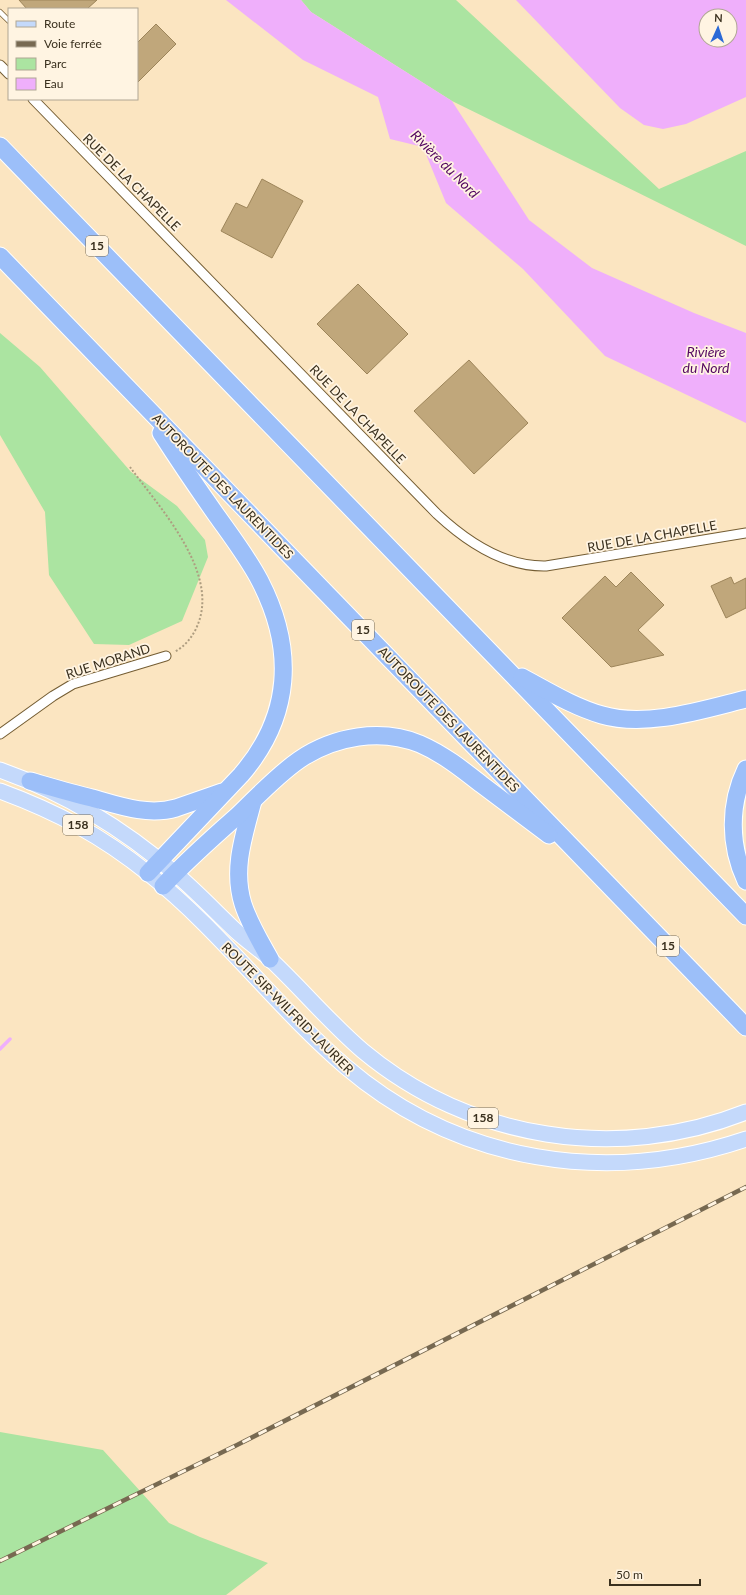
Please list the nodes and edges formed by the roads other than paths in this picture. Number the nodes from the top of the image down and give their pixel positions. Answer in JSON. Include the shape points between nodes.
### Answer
{"nodes":[{"id":1,"x":0,"y":12,"type":"edge"},
{"id":2,"x":8,"y":20,"type":"edge"},
{"id":3,"x":0,"y":65,"type":"edge"},
{"id":4,"x":8,"y":73,"type":"edge"},
{"id":5,"x":34,"y":100,"type":"edge"},
{"id":6,"x":0,"y":146,"type":"edge"},
{"id":7,"x":0,"y":256,"type":"edge"},
{"id":8,"x":136,"y":396,"type":"junction"},
{"id":9,"x":746,"y":533,"type":"edge"},
{"id":10,"x":166,"y":656,"type":"road end"},
{"id":11,"x":510,"y":671,"type":"junction"},
{"id":12,"x":746,"y":699,"type":"edge"},
{"id":13,"x":0,"y":734,"type":"edge"},
{"id":14,"x":746,"y":769,"type":"edge"},
{"id":15,"x":0,"y":770,"type":"edge"},
{"id":16,"x":30,"y":781,"type":"junction"},
{"id":17,"x":226,"y":790,"type":"junction"},
{"id":18,"x":0,"y":791,"type":"edge"},
{"id":19,"x":253,"y":801,"type":"junction"},
{"id":20,"x":160,"y":860,"type":"junction"},
{"id":21,"x":589,"y":864,"type":"junction"},
{"id":22,"x":148,"y":873,"type":"junction"},
{"id":23,"x":175,"y":873,"type":"junction"},
{"id":24,"x":746,"y":880,"type":"edge"},
{"id":25,"x":163,"y":886,"type":"junction"},
{"id":26,"x":746,"y":916,"type":"edge"},
{"id":27,"x":270,"y":959,"type":"junction"},
{"id":28,"x":746,"y":1027,"type":"edge"},
{"id":29,"x":746,"y":1112,"type":"edge"},
{"id":30,"x":746,"y":1139,"type":"edge"}],
"edges":[{"from":1,"to":2,"type":"lane"},
{"from":3,"to":4,"type":"street"},
{"from":5,"to":9,"type":"street","name":"RUE DE LA CHAPELLE","via":[[437,514],[457,532],[483,548],[515,563],[546,566]]},
{"from":6,"to":11,"type":"highway","number":"15"},
{"from":7,"to":8,"type":"highway","name":"AUTOROUTE DES LAURENTIDES","number":"15"},
{"from":8,"to":17,"type":"highway","via":[[248,560],[268,598],[281,636],[284,677],[273,722],[253,759]]},
{"from":8,"to":21,"type":"highway","name":"AUTOROUTE DES LAURENTIDES","number":"15"},
{"from":10,"to":13,"type":"street","name":"RUE MORAND","via":[[73,684]]},
{"from":11,"to":12,"type":"highway","via":[[584,708],[625,720],[654,719]]},
{"from":11,"to":26,"type":"highway","number":"15"},
{"from":14,"to":24,"type":"highway","via":[[736,797],[733,820],[736,854]]},
{"from":15,"to":16,"type":"main road","name":"ROUTE SIR-WILFRID-LAURIER","number":"158"},
{"from":16,"to":17,"type":"highway","via":[[116,806],[148,811],[176,808]]},
{"from":16,"to":20,"type":"main road","name":"ROUTE SIR-WILFRID-LAURIER","number":"158","via":[[88,810]]},
{"from":17,"to":20,"type":"highway"},
{"from":18,"to":22,"type":"main road","name":"ROUTE SIR-WILFRID-LAURIER","number":"158","via":[[82,827]]},
{"from":19,"to":21,"type":"highway","via":[[292,766],[322,748],[363,736],[397,738],[419,744],[467,772]]},
{"from":19,"to":23,"type":"highway"},
{"from":19,"to":27,"type":"highway","via":[[240,854],[238,878],[248,918]]},
{"from":20,"to":22,"type":"highway"},
{"from":20,"to":23,"type":"main road","name":"ROUTE SIR-WILFRID-LAURIER","number":"158"},
{"from":21,"to":28,"type":"highway","name":"AUTOROUTE DES LAURENTIDES","number":"15"},
{"from":22,"to":25,"type":"main road","name":"ROUTE SIR-WILFRID-LAURIER","number":"158"},
{"from":23,"to":25,"type":"highway"},
{"from":23,"to":27,"type":"main road","name":"ROUTE SIR-WILFRID-LAURIER","number":"158"},
{"from":25,"to":30,"type":"main road","name":"ROUTE SIR-WILFRID-LAURIER","number":"158","via":[[346,1067],[400,1107],[448,1130],[515,1153],[559,1160],[618,1163],[659,1160],[706,1151]]},
{"from":27,"to":29,"type":"main road","name":"ROUTE SIR-WILFRID-LAURIER","number":"158","via":[[344,1034],[376,1061],[446,1103],[493,1122],[548,1135],[620,1140],[695,1129]]}]}
